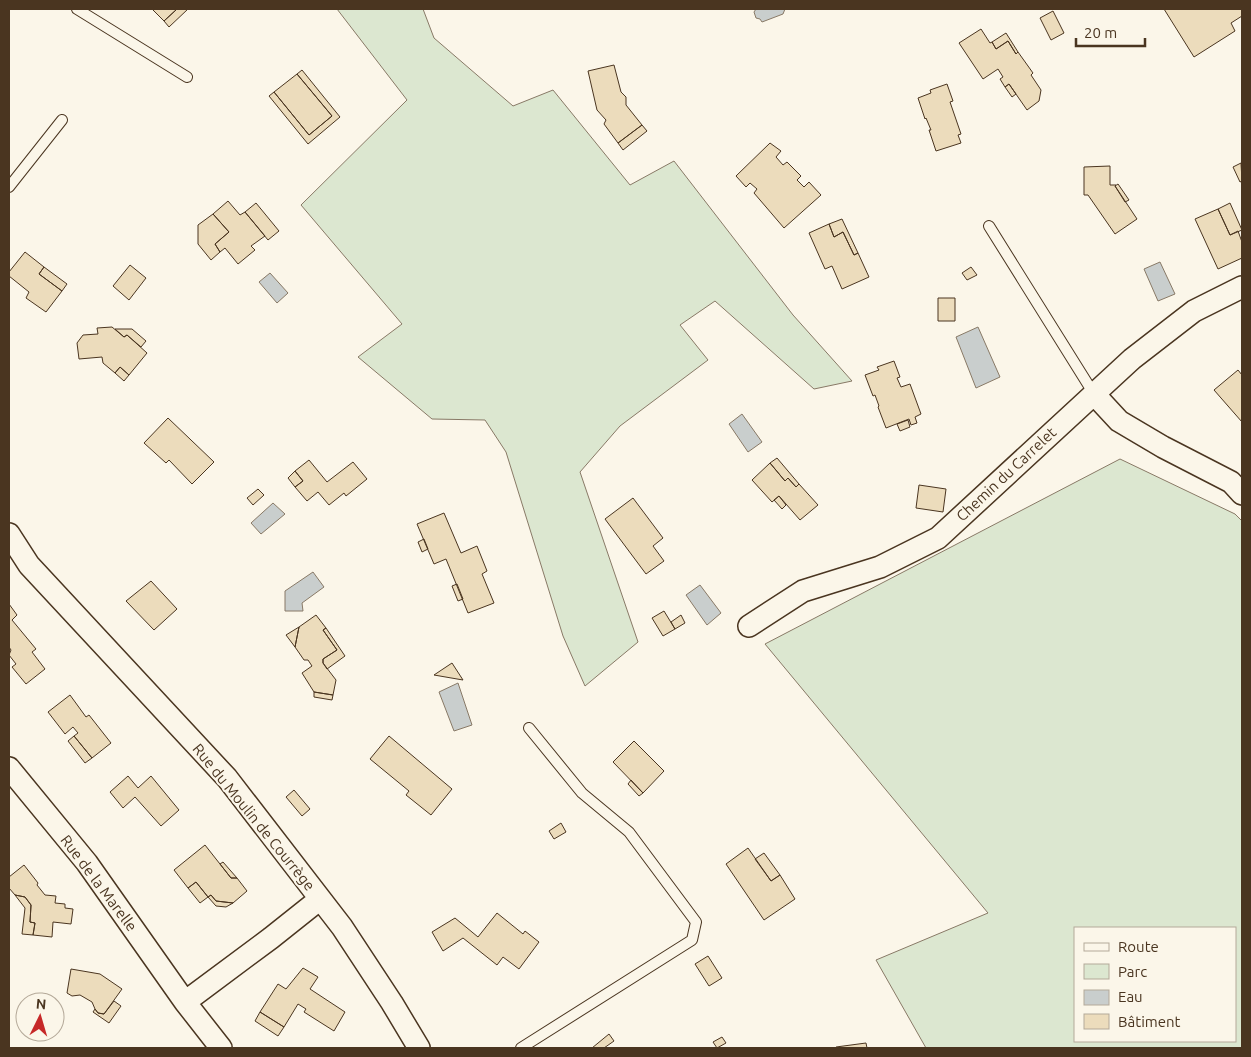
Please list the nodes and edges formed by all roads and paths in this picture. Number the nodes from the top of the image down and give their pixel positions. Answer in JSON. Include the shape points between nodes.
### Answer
{"nodes":[{"id":1,"x":77,"y":9,"type":"edge"},
{"id":2,"x":187,"y":77,"type":"dead end"},
{"id":3,"x":62,"y":120,"type":"dead end"},
{"id":4,"x":9,"y":187,"type":"edge"},
{"id":5,"x":989,"y":226,"type":"dead end"},
{"id":6,"x":1242,"y":287,"type":"edge"},
{"id":7,"x":1094,"y":394,"type":"junction"},
{"id":8,"x":1242,"y":494,"type":"edge"},
{"id":9,"x":9,"y":534,"type":"edge"},
{"id":10,"x":749,"y":626,"type":"dead end"},
{"id":11,"x":529,"y":728,"type":"dead end"},
{"id":12,"x":9,"y":768,"type":"edge"},
{"id":13,"x":320,"y":899,"type":"junction"},
{"id":14,"x":185,"y":1002,"type":"junction"},
{"id":15,"x":222,"y":1048,"type":"edge"},
{"id":16,"x":419,"y":1048,"type":"edge"},
{"id":17,"x":521,"y":1048,"type":"edge"}],
"edges":[{"from":1,"to":2,"type":"lane"},
{"from":3,"to":4,"type":"lane"},
{"from":5,"to":7,"type":"lane"},
{"from":6,"to":7,"type":"street","name":"Chemin du Carrelet","via":[[1194,311],[1132,359]]},
{"from":7,"to":8,"type":"street","via":[[1119,421],[1231,482]]},
{"from":7,"to":10,"type":"street","name":"Chemin du Carrelet","via":[[938,538],[880,566],[803,591]]},
{"from":9,"to":13,"type":"street","name":"Rue du Moulin de Courrège","via":[[29,565],[226,778]]},
{"from":11,"to":17,"type":"lane","via":[[582,793],[629,832],[696,922],[692,940]]},
{"from":12,"to":14,"type":"street","name":"Rue de la Marelle","via":[[87,863]]},
{"from":13,"to":14,"type":"street"},
{"from":13,"to":16,"type":"street","name":"Rue du Moulin de Courrège","via":[[387,995]]},
{"from":14,"to":15,"type":"street","name":"Rue de la Marelle"}]}
